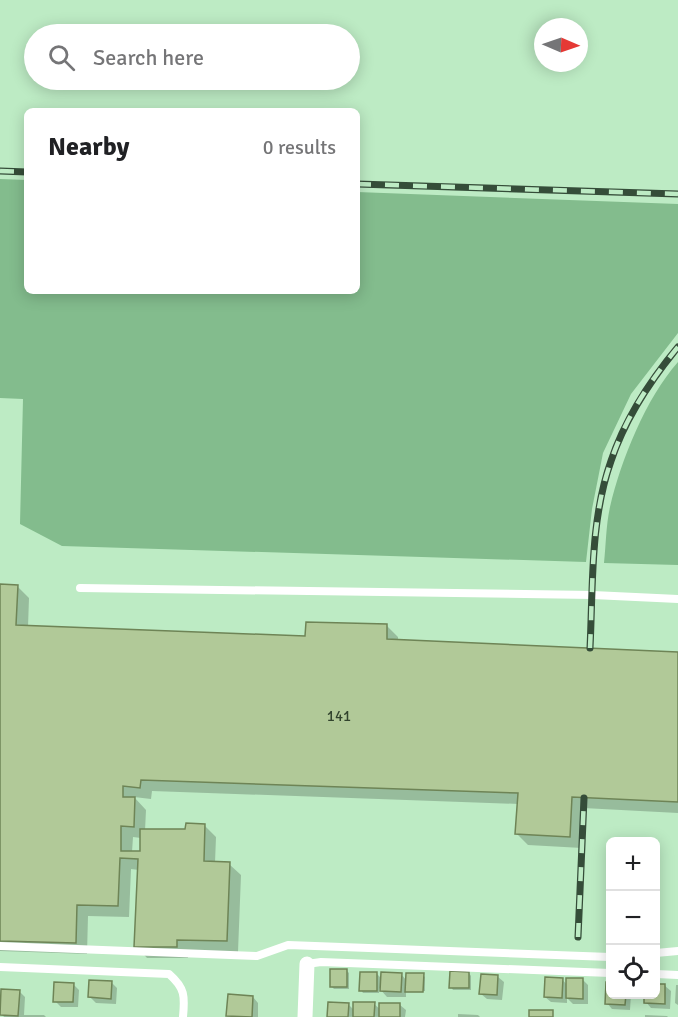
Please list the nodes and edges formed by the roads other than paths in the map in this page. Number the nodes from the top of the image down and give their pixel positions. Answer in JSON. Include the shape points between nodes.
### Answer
{"nodes":[{"id":1,"x":80,"y":588,"type":"dead end"},
{"id":2,"x":678,"y":599,"type":"edge"},
{"id":3,"x":0,"y":946,"type":"edge"},
{"id":4,"x":678,"y":951,"type":"edge"},
{"id":5,"x":660,"y":953,"type":"edge"},
{"id":6,"x":606,"y":957,"type":"edge"},
{"id":7,"x":308,"y":964,"type":"joint"},
{"id":8,"x":0,"y":967,"type":"edge"},
{"id":9,"x":606,"y":973,"type":"edge"},
{"id":10,"x":660,"y":974,"type":"edge"},
{"id":11,"x":678,"y":975,"type":"edge"},
{"id":12,"x":183,"y":1017,"type":"edge"},
{"id":13,"x":305,"y":1017,"type":"edge"}],
"edges":[{"from":1,"to":2,"type":"lane"},
{"from":3,"to":6,"type":"lane","via":[[257,956],[288,945]]},
{"from":4,"to":5,"type":"lane"},
{"from":7,"to":9,"type":"lane"},
{"from":7,"to":13,"type":"street"},
{"from":8,"to":12,"type":"lane","via":[[169,974],[180,984]]},
{"from":10,"to":11,"type":"lane"}]}
